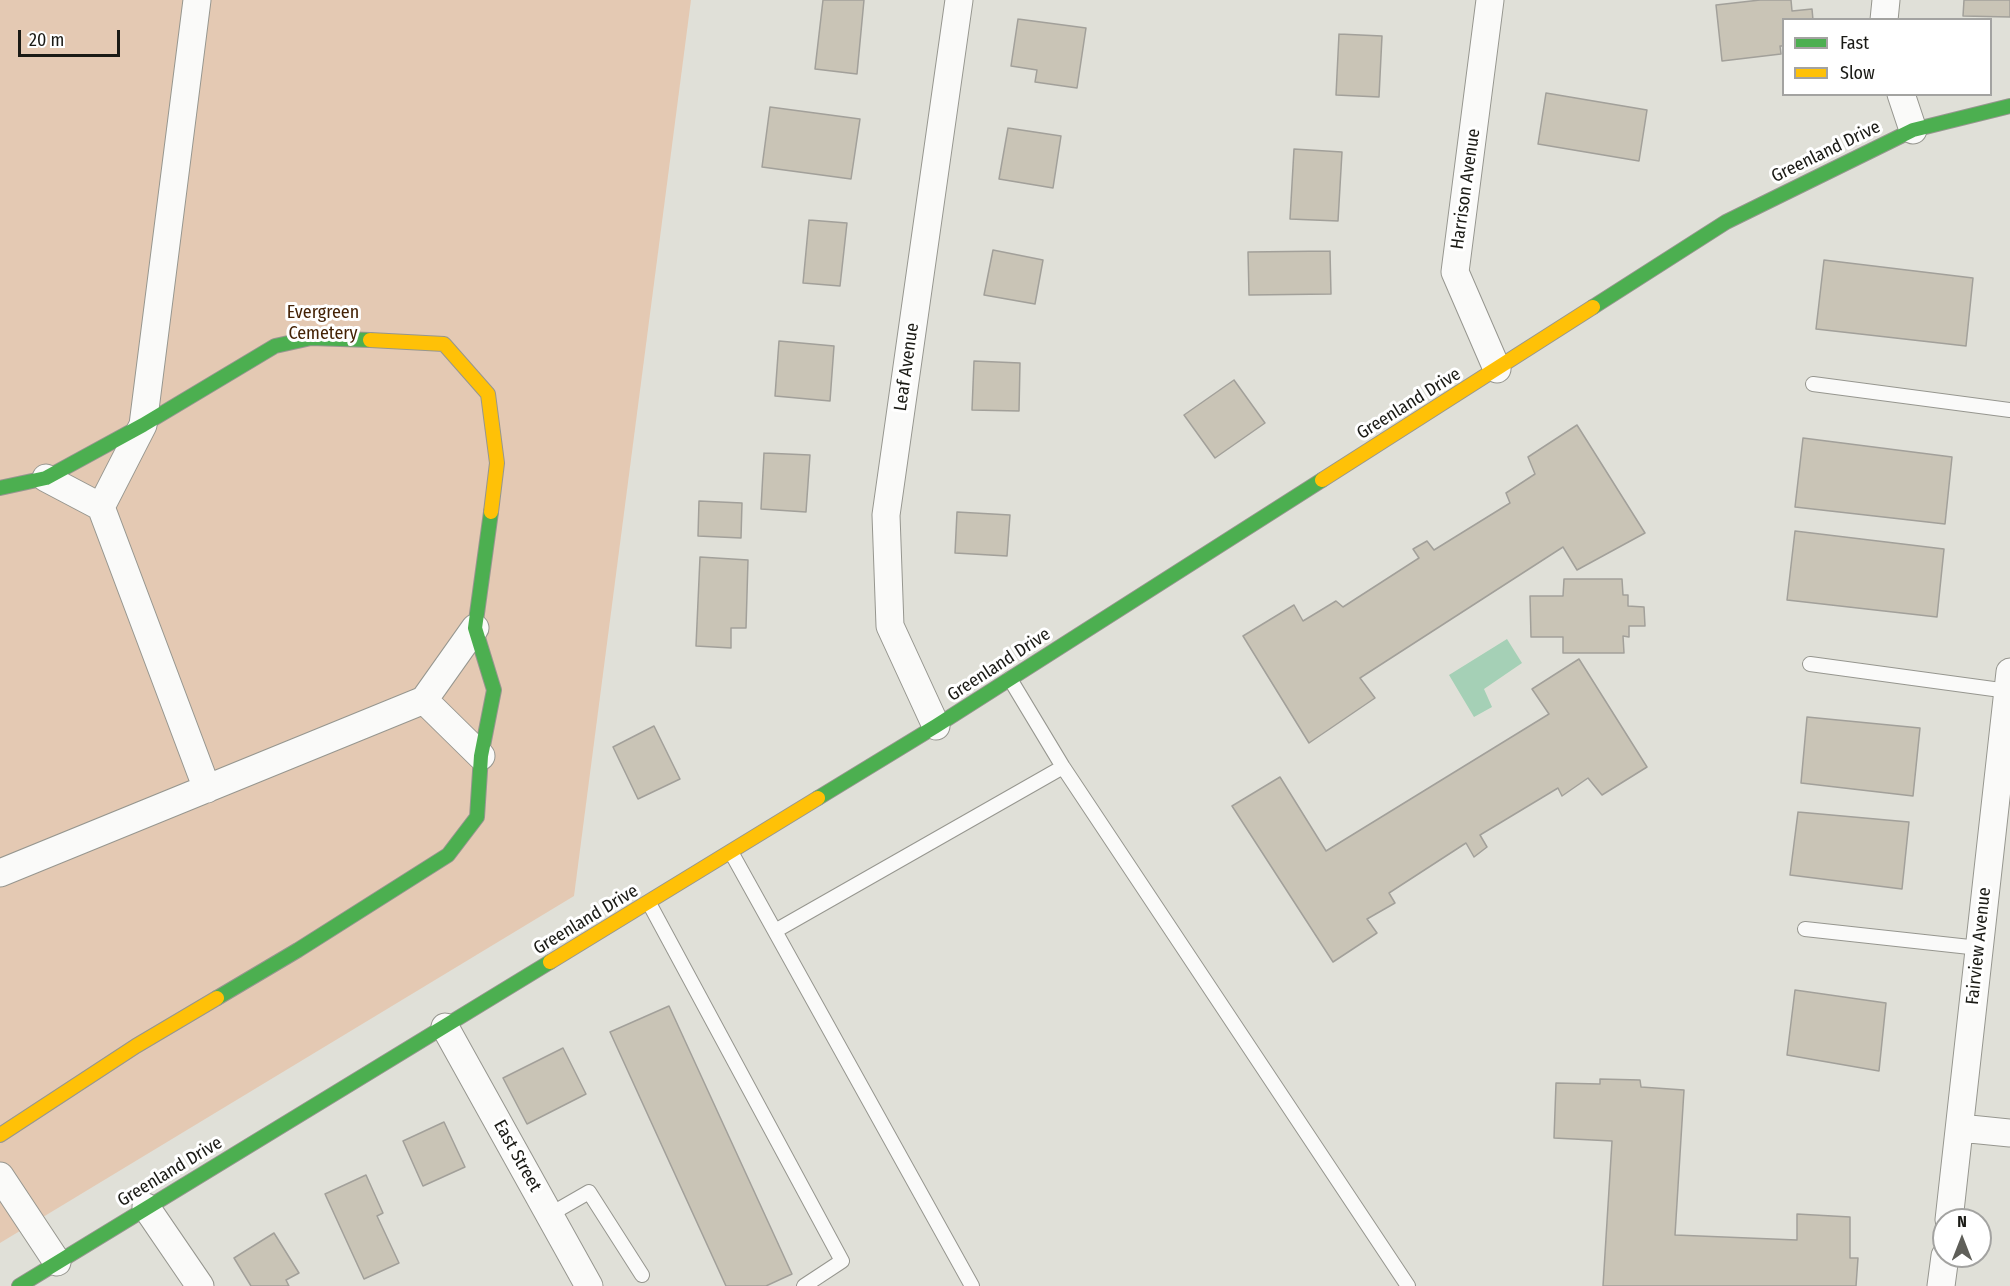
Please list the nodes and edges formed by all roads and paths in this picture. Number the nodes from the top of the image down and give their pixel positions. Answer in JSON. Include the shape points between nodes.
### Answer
{"nodes":[{"id":1,"x":197,"y":0,"type":"edge"},
{"id":2,"x":958,"y":0,"type":"edge"},
{"id":3,"x":1490,"y":0,"type":"edge"},
{"id":4,"x":1886,"y":0,"type":"edge"},
{"id":5,"x":1884,"y":18,"type":"edge"},
{"id":6,"x":1902,"y":96,"type":"edge"},
{"id":7,"x":2010,"y":106,"type":"edge"},
{"id":8,"x":1912,"y":130,"type":"junction"},
{"id":9,"x":1497,"y":369,"type":"junction"},
{"id":10,"x":1813,"y":384,"type":"dead end"},
{"id":11,"x":2010,"y":410,"type":"edge"},
{"id":12,"x":143,"y":425,"type":"junction"},
{"id":13,"x":46,"y":478,"type":"junction"},
{"id":14,"x":0,"y":488,"type":"edge"},
{"id":15,"x":101,"y":507,"type":"junction"},
{"id":16,"x":475,"y":628,"type":"junction"},
{"id":17,"x":1810,"y":664,"type":"dead end"},
{"id":18,"x":1010,"y":679,"type":"junction"},
{"id":19,"x":2009,"y":682,"type":"edge"},
{"id":20,"x":424,"y":700,"type":"junction"},
{"id":21,"x":936,"y":726,"type":"junction"},
{"id":22,"x":481,"y":756,"type":"junction"},
{"id":23,"x":1063,"y":767,"type":"junction"},
{"id":24,"x":207,"y":789,"type":"junction"},
{"id":25,"x":731,"y":852,"type":"junction"},
{"id":26,"x":0,"y":873,"type":"edge"},
{"id":27,"x":649,"y":903,"type":"junction"},
{"id":28,"x":1805,"y":929,"type":"dead end"},
{"id":29,"x":775,"y":931,"type":"junction"},
{"id":30,"x":1979,"y":948,"type":"junction"},
{"id":31,"x":445,"y":1027,"type":"junction"},
{"id":32,"x":1960,"y":1128,"type":"junction"},
{"id":33,"x":2010,"y":1133,"type":"edge"},
{"id":34,"x":0,"y":1135,"type":"edge"},
{"id":35,"x":0,"y":1176,"type":"edge"},
{"id":36,"x":146,"y":1207,"type":"junction"},
{"id":37,"x":1950,"y":1208,"type":"edge"},
{"id":38,"x":549,"y":1215,"type":"junction"},
{"id":39,"x":57,"y":1262,"type":"junction"},
{"id":40,"x":1943,"y":1268,"type":"edge"},
{"id":41,"x":642,"y":1275,"type":"dead end"},
{"id":42,"x":19,"y":1286,"type":"edge"},
{"id":43,"x":200,"y":1286,"type":"edge"},
{"id":44,"x":589,"y":1286,"type":"edge"},
{"id":45,"x":804,"y":1286,"type":"edge"},
{"id":46,"x":972,"y":1286,"type":"edge"},
{"id":47,"x":1408,"y":1286,"type":"edge"},
{"id":48,"x":1941,"y":1286,"type":"edge"}],
"edges":[{"from":1,"to":12,"type":"street"},
{"from":2,"to":21,"type":"street","name":"Leaf Avenue","via":[[886,514],[890,626]]},
{"from":3,"to":9,"type":"street","name":"Harrison Avenue","via":[[1455,272]]},
{"from":4,"to":5,"type":"street"},
{"from":6,"to":8,"type":"street"},
{"from":7,"to":8,"type":"street","name":"Greenland Drive"},
{"from":8,"to":9,"type":"street","name":"Greenland Drive","via":[[1726,222]]},
{"from":9,"to":18,"type":"street","name":"Greenland Drive"},
{"from":10,"to":11,"type":"lane"},
{"from":12,"to":13,"type":"street"},
{"from":12,"to":15,"type":"street"},
{"from":12,"to":16,"type":"street","via":[[275,346],[311,338],[444,344],[488,394],[496,463]]},
{"from":13,"to":14,"type":"street"},
{"from":13,"to":15,"type":"street"},
{"from":15,"to":24,"type":"street"},
{"from":16,"to":20,"type":"street"},
{"from":16,"to":22,"type":"street","via":[[494,690]]},
{"from":17,"to":19,"type":"lane"},
{"from":18,"to":21,"type":"street","name":"Greenland Drive"},
{"from":18,"to":23,"type":"lane"},
{"from":19,"to":30,"type":"street","name":"Fairview Avenue"},
{"from":20,"to":22,"type":"street"},
{"from":20,"to":24,"type":"street"},
{"from":21,"to":25,"type":"street","name":"Greenland Drive"},
{"from":22,"to":34,"type":"street","via":[[477,817],[448,855],[136,1046]]},
{"from":23,"to":29,"type":"lane"},
{"from":23,"to":47,"type":"lane"},
{"from":24,"to":26,"type":"street"},
{"from":25,"to":27,"type":"street","name":"Greenland Drive"},
{"from":25,"to":29,"type":"lane"},
{"from":27,"to":31,"type":"street","name":"Greenland Drive"},
{"from":27,"to":45,"type":"lane","via":[[842,1261]]},
{"from":28,"to":30,"type":"lane"},
{"from":29,"to":46,"type":"lane"},
{"from":30,"to":32,"type":"street","name":"Fairview Avenue"},
{"from":31,"to":36,"type":"street","name":"Greenland Drive"},
{"from":31,"to":38,"type":"street","name":"East Street"},
{"from":32,"to":33,"type":"street"},
{"from":32,"to":37,"type":"street","name":"Fairview Avenue"},
{"from":35,"to":39,"type":"street"},
{"from":36,"to":39,"type":"street","name":"Greenland Drive"},
{"from":36,"to":43,"type":"street"},
{"from":38,"to":41,"type":"lane","via":[[589,1192]]},
{"from":38,"to":44,"type":"street","name":"East Street"},
{"from":39,"to":42,"type":"street","name":"Greenland Drive"},
{"from":40,"to":48,"type":"street"}]}
